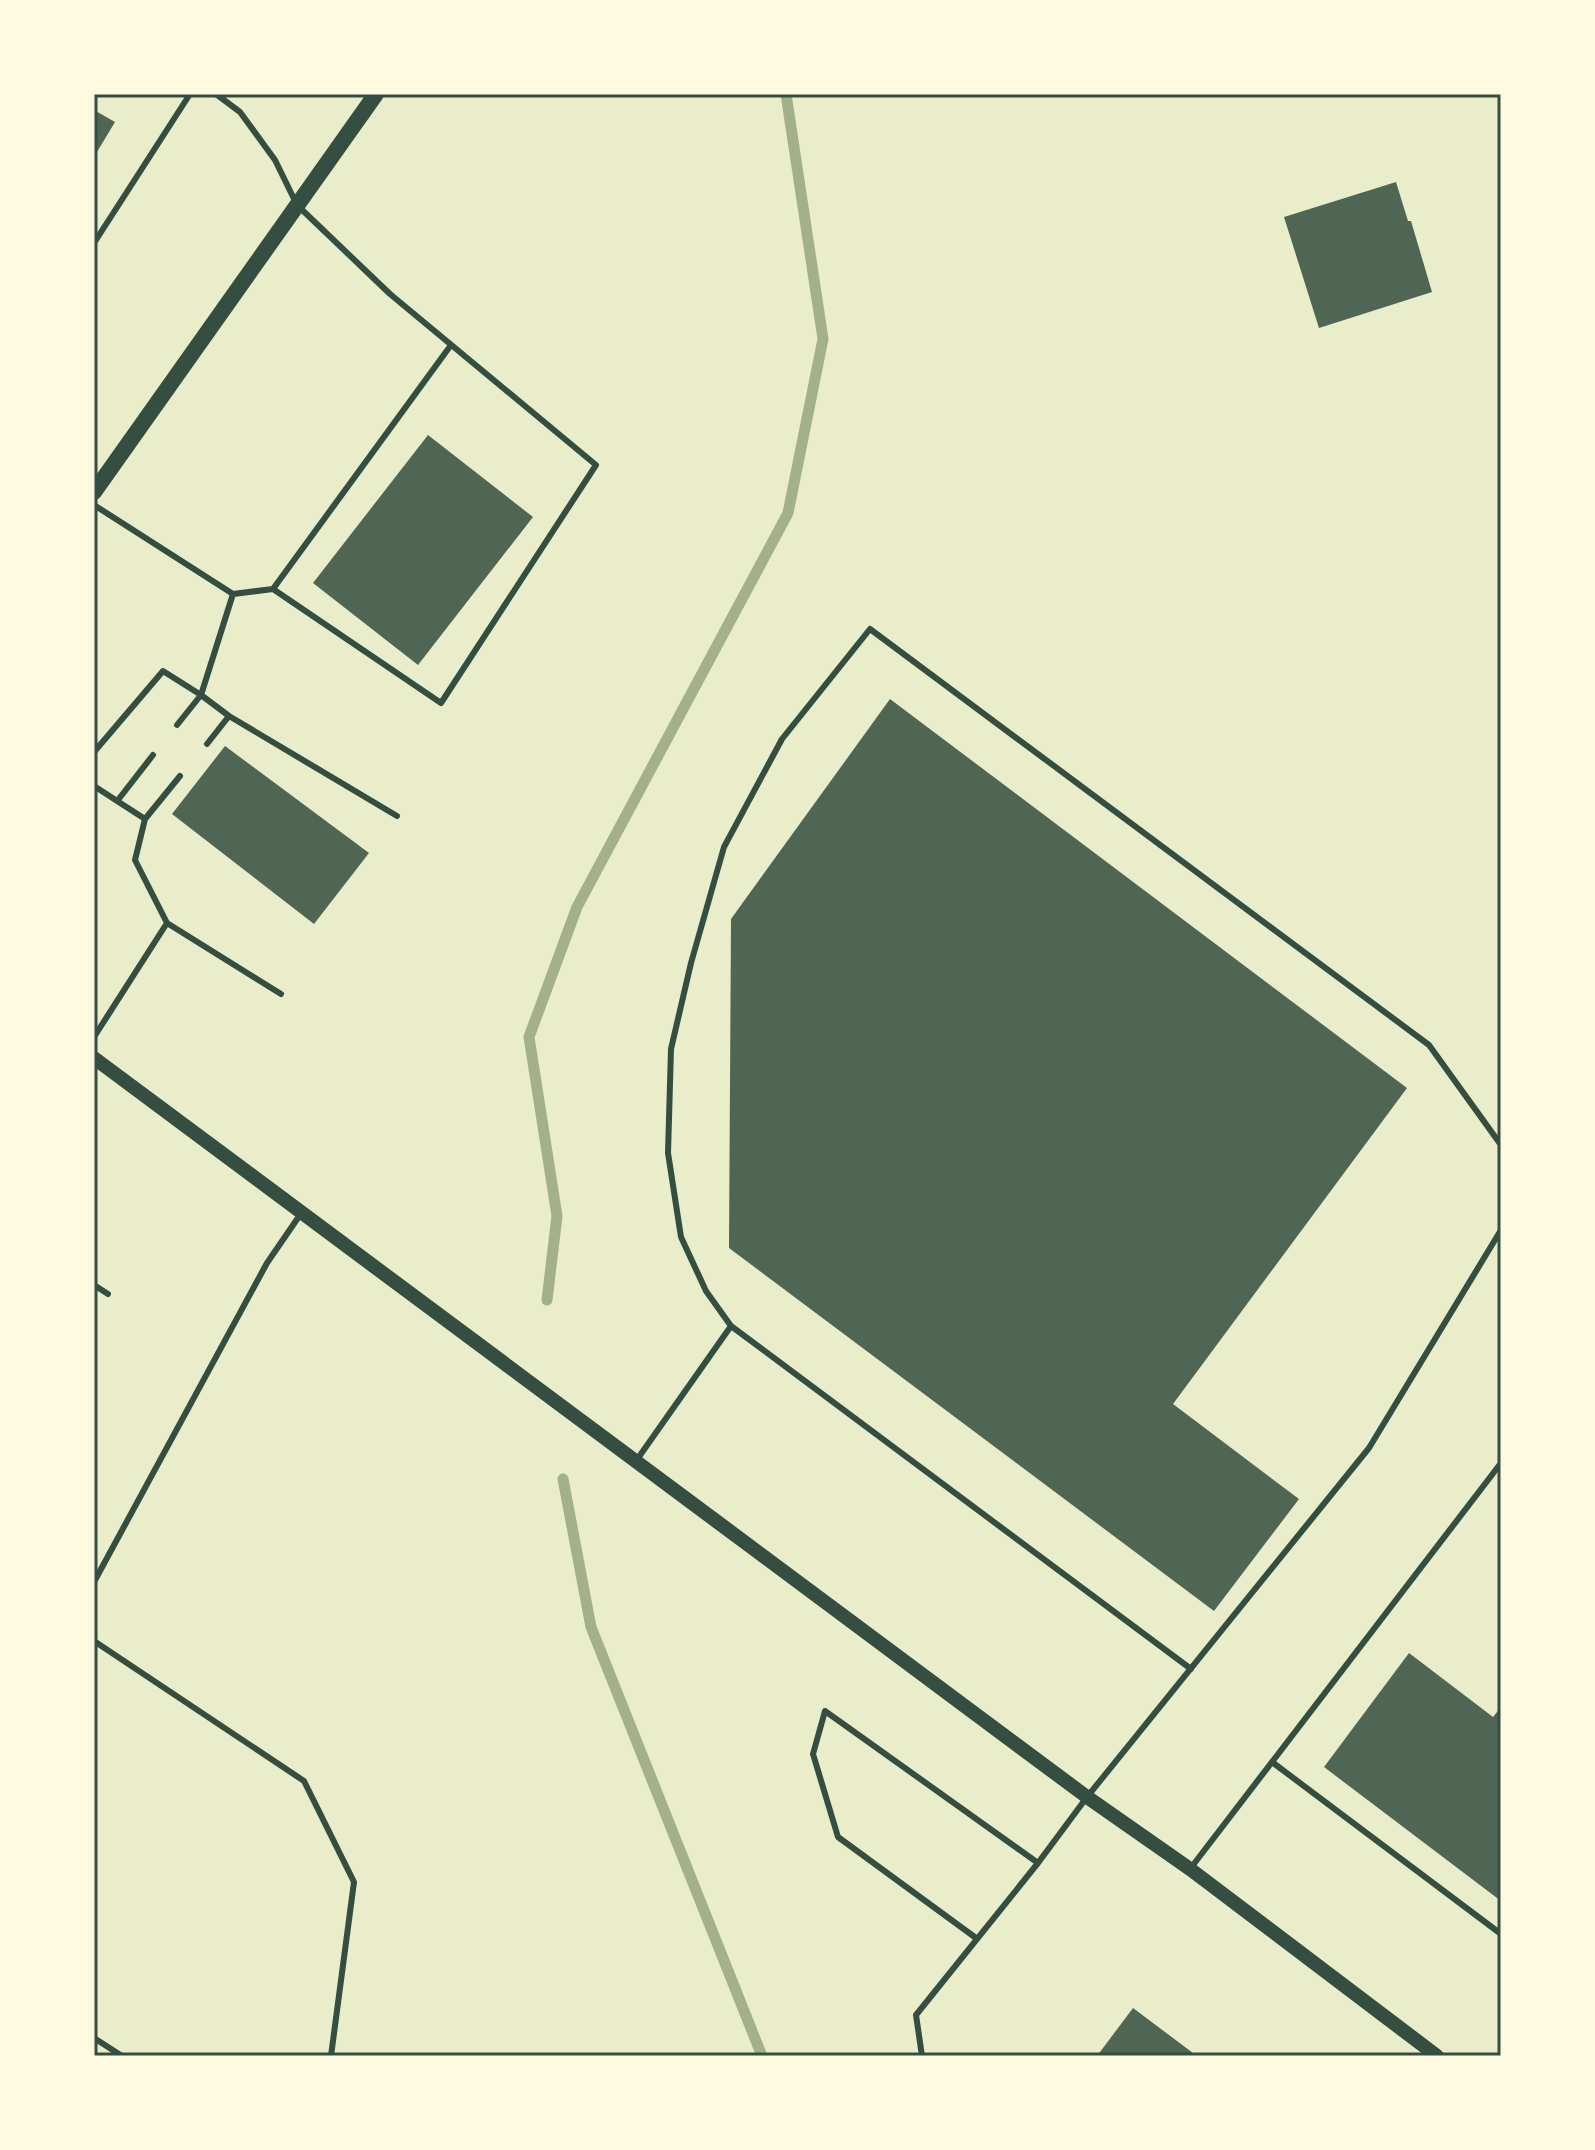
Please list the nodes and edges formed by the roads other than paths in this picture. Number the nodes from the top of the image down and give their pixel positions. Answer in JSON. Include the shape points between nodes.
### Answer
{"nodes":[{"id":1,"x":190,"y":94,"type":"edge"},
{"id":2,"x":216,"y":94,"type":"edge"},
{"id":3,"x":376,"y":94,"type":"edge"},
{"id":4,"x":297,"y":205,"type":"junction"},
{"id":5,"x":94,"y":243,"type":"edge"},
{"id":6,"x":451,"y":345,"type":"junction"},
{"id":7,"x":94,"y":492,"type":"edge"},
{"id":8,"x":94,"y":505,"type":"edge"},
{"id":9,"x":273,"y":589,"type":"junction"},
{"id":10,"x":233,"y":594,"type":"junction"},
{"id":11,"x":201,"y":695,"type":"junction"},
{"id":12,"x":229,"y":716,"type":"junction"},
{"id":13,"x":177,"y":725,"type":"dead end"},
{"id":14,"x":207,"y":744,"type":"dead end"},
{"id":15,"x":94,"y":752,"type":"edge"},
{"id":16,"x":153,"y":755,"type":"dead end"},
{"id":17,"x":180,"y":776,"type":"dead end"},
{"id":18,"x":94,"y":786,"type":"edge"},
{"id":19,"x":118,"y":800,"type":"junction"},
{"id":20,"x":397,"y":816,"type":"dead end"},
{"id":21,"x":145,"y":819,"type":"junction"},
{"id":22,"x":167,"y":923,"type":"junction"},
{"id":23,"x":281,"y":994,"type":"dead end"},
{"id":24,"x":94,"y":1037,"type":"edge"},
{"id":25,"x":94,"y":1058,"type":"edge"},
{"id":26,"x":1501,"y":1145,"type":"edge"},
{"id":27,"x":302,"y":1212,"type":"junction"},
{"id":28,"x":1501,"y":1230,"type":"edge"},
{"id":29,"x":94,"y":1285,"type":"edge"},
{"id":30,"x":108,"y":1294,"type":"dead end"},
{"id":31,"x":731,"y":1326,"type":"junction"},
{"id":32,"x":636,"y":1461,"type":"junction"},
{"id":33,"x":1501,"y":1463,"type":"edge"},
{"id":34,"x":94,"y":1582,"type":"edge"},
{"id":35,"x":94,"y":1641,"type":"edge"},
{"id":36,"x":1191,"y":1669,"type":"junction"},
{"id":37,"x":1272,"y":1762,"type":"junction"},
{"id":38,"x":1087,"y":1797,"type":"junction"},
{"id":39,"x":1038,"y":1863,"type":"junction"},
{"id":40,"x":1190,"y":1869,"type":"junction"},
{"id":41,"x":1501,"y":1934,"type":"edge"},
{"id":42,"x":976,"y":1938,"type":"junction"},
{"id":43,"x":94,"y":2038,"type":"edge"},
{"id":44,"x":122,"y":2056,"type":"edge"},
{"id":45,"x":331,"y":2056,"type":"edge"},
{"id":46,"x":922,"y":2056,"type":"edge"},
{"id":47,"x":1437,"y":2056,"type":"edge"}],
"edges":[{"from":1,"to":5,"type":"lane"},
{"from":2,"to":4,"type":"lane","via":[[240,112],[275,160]]},
{"from":3,"to":4,"type":"main road"},
{"from":4,"to":6,"type":"lane"},
{"from":4,"to":7,"type":"main road"},
{"from":6,"to":9,"type":"lane"},
{"from":6,"to":9,"type":"lane","via":[[596,465],[441,703]]},
{"from":8,"to":10,"type":"lane"},
{"from":9,"to":10,"type":"lane"},
{"from":10,"to":11,"type":"lane"},
{"from":11,"to":12,"type":"lane"},
{"from":11,"to":13,"type":"lane"},
{"from":11,"to":15,"type":"lane","via":[[163,671]]},
{"from":12,"to":14,"type":"lane"},
{"from":12,"to":20,"type":"lane"},
{"from":16,"to":19,"type":"lane"},
{"from":17,"to":21,"type":"lane"},
{"from":18,"to":19,"type":"lane"},
{"from":19,"to":21,"type":"lane"},
{"from":21,"to":22,"type":"lane","via":[[135,860]]},
{"from":22,"to":23,"type":"lane"},
{"from":22,"to":24,"type":"lane"},
{"from":25,"to":27,"type":"street"},
{"from":26,"to":31,"type":"lane","via":[[1429,1045],[870,629],[782,739],[724,847],[671,1049],[668,1153],[681,1237],[706,1291]]},
{"from":27,"to":32,"type":"street"},
{"from":27,"to":34,"type":"lane","via":[[267,1263]]},
{"from":28,"to":36,"type":"lane","via":[[1369,1448]]},
{"from":29,"to":30,"type":"lane"},
{"from":31,"to":32,"type":"lane"},
{"from":31,"to":36,"type":"lane"},
{"from":32,"to":38,"type":"street"},
{"from":33,"to":37,"type":"lane"},
{"from":35,"to":45,"type":"lane","via":[[304,1781],[354,1882]]},
{"from":36,"to":38,"type":"lane"},
{"from":37,"to":40,"type":"lane"},
{"from":37,"to":41,"type":"lane"},
{"from":38,"to":39,"type":"lane"},
{"from":38,"to":40,"type":"street"},
{"from":39,"to":42,"type":"lane"},
{"from":39,"to":42,"type":"lane","via":[[825,1711],[813,1754],[838,1837]]},
{"from":40,"to":47,"type":"street"},
{"from":42,"to":46,"type":"lane","via":[[916,2015]]},
{"from":43,"to":44,"type":"lane"}]}
